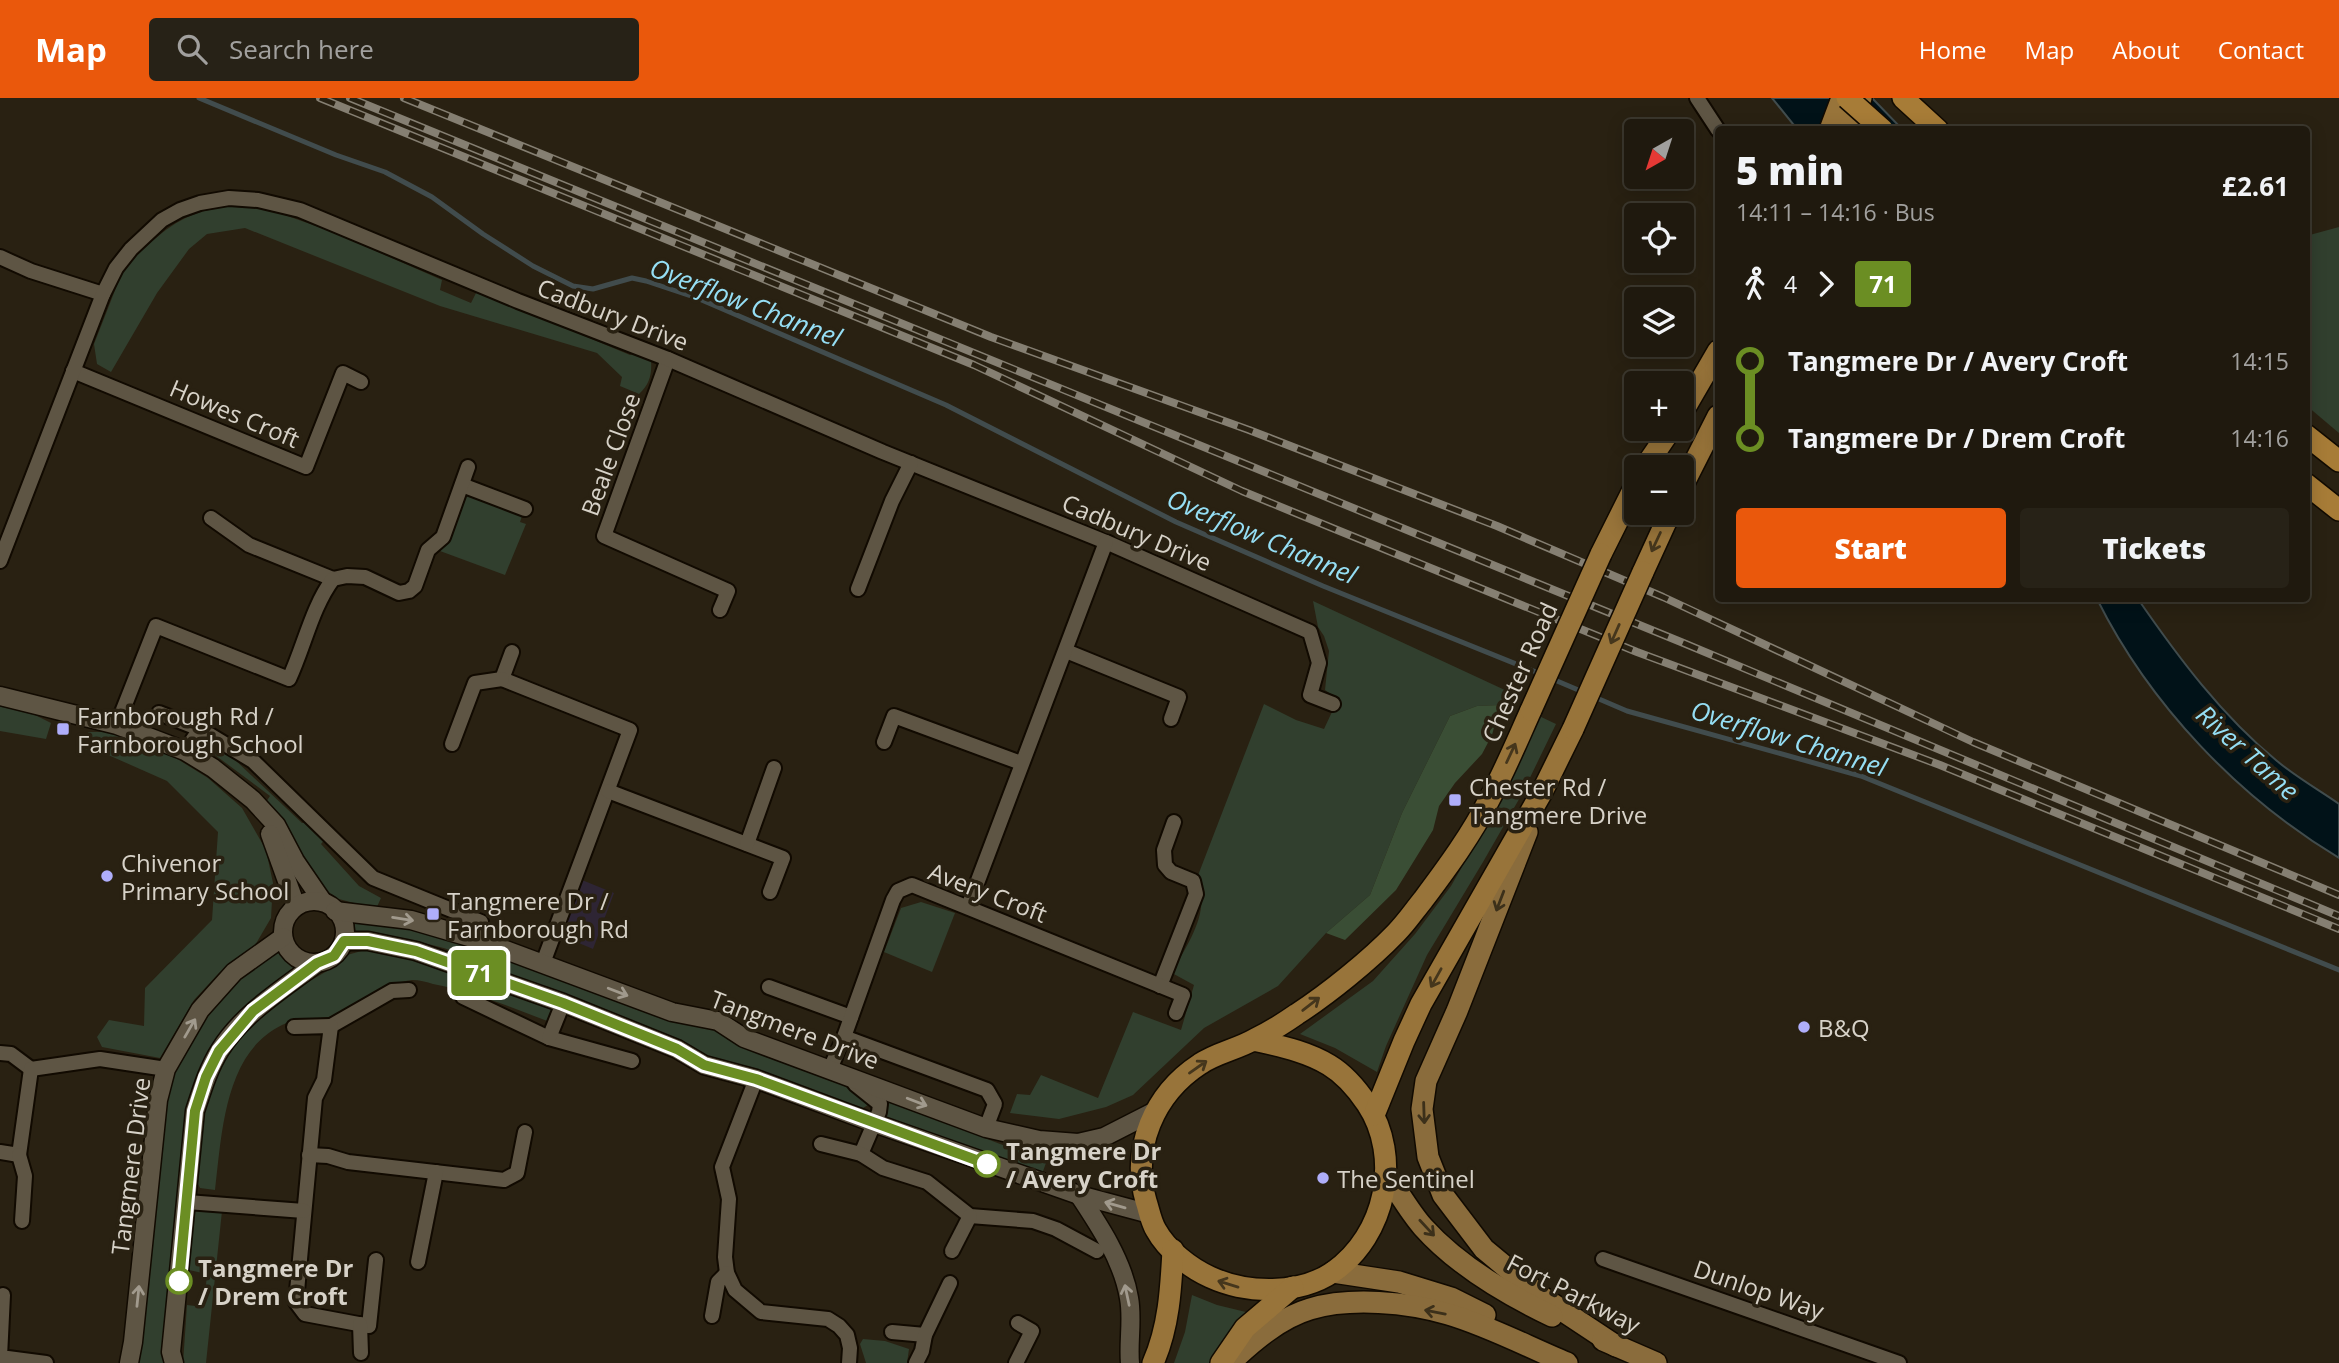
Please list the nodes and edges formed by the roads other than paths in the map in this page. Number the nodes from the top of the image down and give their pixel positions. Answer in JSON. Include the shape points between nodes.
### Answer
{"nodes":[{"id":1,"x":1697,"y":98,"type":"edge"},
{"id":2,"x":1844,"y":98,"type":"edge"},
{"id":3,"x":1861,"y":98,"type":"edge"},
{"id":4,"x":1903,"y":98,"type":"edge"},
{"id":5,"x":1715,"y":126,"type":"edge"},
{"id":6,"x":1832,"y":126,"type":"edge"},
{"id":7,"x":1850,"y":126,"type":"edge"},
{"id":8,"x":1878,"y":126,"type":"edge"},
{"id":9,"x":1934,"y":126,"type":"edge"},
{"id":10,"x":0,"y":257,"type":"edge"},
{"id":11,"x":103,"y":294,"type":"junction"},
{"id":12,"x":1715,"y":356,"type":"edge"},
{"id":13,"x":668,"y":359,"type":"junction"},
{"id":14,"x":73,"y":371,"type":"junction"},
{"id":15,"x":361,"y":382,"type":"dead end"},
{"id":16,"x":1694,"y":392,"type":"edge"},
{"id":17,"x":1715,"y":422,"type":"edge"},
{"id":18,"x":2310,"y":438,"type":"edge"},
{"id":19,"x":2339,"y":461,"type":"edge"},
{"id":20,"x":911,"y":463,"type":"junction"},
{"id":21,"x":1694,"y":463,"type":"edge"},
{"id":22,"x":468,"y":467,"type":"dead end"},
{"id":23,"x":462,"y":485,"type":"junction"},
{"id":24,"x":2310,"y":487,"type":"edge"},
{"id":25,"x":1624,"y":508,"type":"edge"},
{"id":26,"x":525,"y":509,"type":"dead end"},
{"id":27,"x":2339,"y":510,"type":"edge"},
{"id":28,"x":211,"y":518,"type":"dead end"},
{"id":29,"x":1665,"y":525,"type":"edge"},
{"id":30,"x":1106,"y":541,"type":"junction"},
{"id":31,"x":0,"y":561,"type":"edge"},
{"id":32,"x":333,"y":579,"type":"junction"},
{"id":33,"x":858,"y":589,"type":"dead end"},
{"id":34,"x":720,"y":610,"type":"dead end"},
{"id":35,"x":1066,"y":651,"type":"junction"},
{"id":36,"x":512,"y":652,"type":"dead end"},
{"id":37,"x":502,"y":679,"type":"junction"},
{"id":38,"x":0,"y":696,"type":"edge"},
{"id":39,"x":1333,"y":704,"type":"dead end"},
{"id":40,"x":159,"y":713,"type":"dead end"},
{"id":41,"x":1171,"y":719,"type":"dead end"},
{"id":42,"x":117,"y":725,"type":"junction"},
{"id":43,"x":200,"y":729,"type":"junction"},
{"id":44,"x":884,"y":742,"type":"dead end"},
{"id":45,"x":452,"y":744,"type":"dead end"},
{"id":46,"x":185,"y":751,"type":"junction"},
{"id":47,"x":1021,"y":764,"type":"junction"},
{"id":48,"x":774,"y":768,"type":"dead end"},
{"id":49,"x":608,"y":791,"type":"junction"},
{"id":50,"x":1542,"y":792,"type":"junction"},
{"id":51,"x":253,"y":800,"type":"junction"},
{"id":52,"x":1174,"y":822,"type":"dead end"},
{"id":53,"x":747,"y":844,"type":"junction"},
{"id":54,"x":770,"y":892,"type":"dead end"},
{"id":55,"x":296,"y":906,"type":"junction"},
{"id":56,"x":329,"y":906,"type":"junction"},
{"id":57,"x":968,"y":906,"type":"junction"},
{"id":58,"x":284,"y":937,"type":"junction"},
{"id":59,"x":476,"y":939,"type":"junction"},
{"id":60,"x":344,"y":941,"type":"junction"},
{"id":61,"x":317,"y":963,"type":"junction"},
{"id":62,"x":543,"y":963,"type":"junction"},
{"id":63,"x":1160,"y":986,"type":"junction"},
{"id":64,"x":769,"y":987,"type":"dead end"},
{"id":65,"x":409,"y":990,"type":"dead end"},
{"id":66,"x":463,"y":997,"type":"dead end"},
{"id":67,"x":563,"y":1003,"type":"junction"},
{"id":68,"x":1176,"y":1013,"type":"dead end"},
{"id":69,"x":850,"y":1017,"type":"junction"},
{"id":70,"x":331,"y":1026,"type":"junction"},
{"id":71,"x":294,"y":1027,"type":"dead end"},
{"id":72,"x":844,"y":1037,"type":"junction"},
{"id":73,"x":550,"y":1038,"type":"junction"},
{"id":74,"x":1254,"y":1040,"type":"junction"},
{"id":75,"x":0,"y":1053,"type":"edge"},
{"id":76,"x":632,"y":1061,"type":"dead end"},
{"id":77,"x":31,"y":1069,"type":"junction"},
{"id":78,"x":166,"y":1069,"type":"junction"},
{"id":79,"x":830,"y":1069,"type":"junction"},
{"id":80,"x":756,"y":1079,"type":"junction"},
{"id":81,"x":1155,"y":1111,"type":"junction"},
{"id":82,"x":1374,"y":1115,"type":"junction"},
{"id":83,"x":873,"y":1123,"type":"junction"},
{"id":84,"x":986,"y":1128,"type":"junction"},
{"id":85,"x":524,"y":1132,"type":"dead end"},
{"id":86,"x":821,"y":1144,"type":"dead end"},
{"id":87,"x":0,"y":1152,"type":"edge"},
{"id":88,"x":862,"y":1154,"type":"junction"},
{"id":89,"x":19,"y":1155,"type":"junction"},
{"id":90,"x":309,"y":1155,"type":"junction"},
{"id":91,"x":436,"y":1172,"type":"junction"},
{"id":92,"x":1386,"y":1174,"type":"junction"},
{"id":93,"x":1079,"y":1195,"type":"junction"},
{"id":94,"x":187,"y":1202,"type":"junction"},
{"id":95,"x":304,"y":1211,"type":"junction"},
{"id":96,"x":1150,"y":1214,"type":"junction"},
{"id":97,"x":970,"y":1216,"type":"junction"},
{"id":98,"x":22,"y":1221,"type":"dead end"},
{"id":99,"x":1172,"y":1250,"type":"junction"},
{"id":100,"x":952,"y":1251,"type":"dead end"},
{"id":101,"x":1097,"y":1251,"type":"dead end"},
{"id":102,"x":1603,"y":1259,"type":"dead end"},
{"id":103,"x":376,"y":1260,"type":"dead end"},
{"id":104,"x":418,"y":1262,"type":"dead end"},
{"id":105,"x":1333,"y":1272,"type":"junction"},
{"id":106,"x":727,"y":1273,"type":"junction"},
{"id":107,"x":950,"y":1283,"type":"dead end"},
{"id":108,"x":1293,"y":1287,"type":"junction"},
{"id":109,"x":4,"y":1295,"type":"dead end"},
{"id":110,"x":712,"y":1315,"type":"dead end"},
{"id":111,"x":1018,"y":1323,"type":"dead end"},
{"id":112,"x":360,"y":1324,"type":"junction"},
{"id":113,"x":892,"y":1332,"type":"dead end"},
{"id":114,"x":925,"y":1335,"type":"junction"},
{"id":115,"x":1616,"y":1346,"type":"junction"},
{"id":116,"x":361,"y":1353,"type":"dead end"},
{"id":117,"x":46,"y":1363,"type":"edge"},
{"id":118,"x":129,"y":1363,"type":"edge"},
{"id":119,"x":174,"y":1363,"type":"edge"},
{"id":120,"x":849,"y":1363,"type":"edge"},
{"id":121,"x":916,"y":1363,"type":"edge"},
{"id":122,"x":1016,"y":1363,"type":"edge"},
{"id":123,"x":1130,"y":1363,"type":"edge"},
{"id":124,"x":1153,"y":1363,"type":"edge"},
{"id":125,"x":1221,"y":1363,"type":"edge"},
{"id":126,"x":1230,"y":1363,"type":"edge"},
{"id":127,"x":1567,"y":1363,"type":"edge"},
{"id":128,"x":1581,"y":1363,"type":"edge"},
{"id":129,"x":1656,"y":1363,"type":"edge"},
{"id":130,"x":1899,"y":1363,"type":"edge"}],
"edges":[{"from":1,"to":5,"type":"street"},
{"from":2,"to":6,"type":"highway"},
{"from":2,"to":8,"type":"highway","bridge":true},
{"from":3,"to":7,"type":"highway"},
{"from":4,"to":9,"type":"highway"},
{"from":10,"to":11,"type":"street"},
{"from":11,"to":13,"type":"street","name":"Cadbury Drive","via":[[131,249],[162,220],[217,199],[258,200],[311,213]]},
{"from":11,"to":14,"type":"street","name":"Cadbury Drive"},
{"from":12,"to":16,"type":"highway"},
{"from":13,"to":20,"type":"street","name":"Cadbury Drive"},
{"from":13,"to":34,"type":"street","name":"Beale Close","via":[[604,536],[728,591]]},
{"from":14,"to":15,"type":"street","name":"Howes Croft","via":[[306,467],[344,373]]},
{"from":14,"to":31,"type":"street","name":"Cadbury Drive"},
{"from":17,"to":21,"type":"highway"},
{"from":18,"to":19,"type":"highway"},
{"from":20,"to":30,"type":"street","name":"Cadbury Drive"},
{"from":20,"to":33,"type":"street"},
{"from":22,"to":23,"type":"street"},
{"from":23,"to":26,"type":"street"},
{"from":23,"to":32,"type":"street","via":[[443,537],[428,550],[409,591],[400,593],[365,577]]},
{"from":24,"to":27,"type":"highway"},
{"from":74,"to":25,"type":"highway","name":"Chester Road","one_way":true,"bridge":true,"via":[[1300,1013],[1398,932],[1446,870],[1489,800]]},
{"from":28,"to":32,"type":"street","via":[[249,545]]},
{"from":29,"to":50,"type":"highway","one_way":true,"bridge":true},
{"from":30,"to":35,"type":"street"},
{"from":30,"to":39,"type":"street","name":"Cadbury Drive","via":[[1310,632],[1319,663],[1310,695]]},
{"from":32,"to":42,"type":"street","via":[[289,679],[156,626]]},
{"from":35,"to":41,"type":"street","via":[[1179,696]]},
{"from":35,"to":47,"type":"street"},
{"from":36,"to":37,"type":"street"},
{"from":37,"to":45,"type":"street","via":[[475,683]]},
{"from":37,"to":49,"type":"street","via":[[630,730]]},
{"from":38,"to":42,"type":"street"},
{"from":40,"to":43,"type":"street"},
{"from":42,"to":46,"type":"street"},
{"from":43,"to":46,"type":"street"},
{"from":43,"to":59,"type":"street","via":[[253,761],[373,878],[481,922]]},
{"from":44,"to":47,"type":"street","via":[[894,716]]},
{"from":46,"to":51,"type":"street"},
{"from":47,"to":57,"type":"street"},
{"from":48,"to":53,"type":"street"},
{"from":49,"to":53,"type":"street"},
{"from":49,"to":62,"type":"street"},
{"from":50,"to":82,"type":"highway","one_way":true,"via":[[1421,1004]]},
{"from":50,"to":115,"type":"main road","one_way":true,"via":[[1426,1081],[1422,1109],[1426,1145],[1443,1195],[1484,1249],[1542,1297]]},
{"from":51,"to":55,"type":"street","via":[[273,839]]},
{"from":51,"to":56,"type":"street","via":[[276,825],[295,861]]},
{"from":52,"to":63,"type":"street","via":[[1164,850],[1165,865],[1193,881],[1196,894]]},
{"from":53,"to":54,"type":"street","via":[[783,858]]},
{"from":55,"to":56,"type":"street","via":[[305,902]]},
{"from":55,"to":58,"type":"street","via":[[285,920]]},
{"from":56,"to":59,"type":"street","name":"Tangmere Drive","one_way":true,"via":[[411,920]]},
{"from":56,"to":60,"type":"street","via":[[343,920]]},
{"from":57,"to":63,"type":"street","name":"Avery Croft"},
{"from":57,"to":69,"type":"street","name":"Avery Croft","via":[[912,886],[898,891]]},
{"from":58,"to":61,"type":"street","via":[[295,956]]},
{"from":78,"to":58,"type":"street","name":"Tangmere Drive","one_way":true,"via":[[200,1010],[233,972]]},
{"from":59,"to":62,"type":"street","name":"Tangmere Drive"},
{"from":60,"to":61,"type":"street","via":[[334,956]]},
{"from":60,"to":67,"type":"street","via":[[416,951]]},
{"from":61,"to":94,"type":"street","via":[[253,1011],[219,1051],[195,1111]]},
{"from":62,"to":79,"type":"street","name":"Tangmere Drive","one_way":true,"via":[[673,1012],[718,1021],[744,1038]]},
{"from":63,"to":68,"type":"street","name":"Avery Croft","via":[[1182,995]]},
{"from":64,"to":69,"type":"street"},
{"from":65,"to":70,"type":"street","via":[[392,991]]},
{"from":66,"to":73,"type":"street"},
{"from":67,"to":73,"type":"street"},
{"from":67,"to":80,"type":"street","via":[[677,1049],[704,1065]]},
{"from":69,"to":72,"type":"street","name":"Avery Croft"},
{"from":70,"to":71,"type":"street"},
{"from":70,"to":90,"type":"street","via":[[324,1080],[315,1098]]},
{"from":72,"to":79,"type":"street","name":"Avery Croft"},
{"from":72,"to":84,"type":"street","via":[[987,1090],[995,1104]]},
{"from":73,"to":76,"type":"street"},
{"from":81,"to":74,"type":"highway","one_way":true,"via":[[1176,1083],[1200,1063]]},
{"from":74,"to":82,"type":"highway","via":[[1329,1065],[1355,1087]]},
{"from":75,"to":77,"type":"street"},
{"from":77,"to":78,"type":"street","via":[[100,1059]]},
{"from":77,"to":89,"type":"street"},
{"from":118,"to":78,"type":"street","name":"Tangmere Drive","one_way":true,"via":[[158,1100]]},
{"from":79,"to":83,"type":"street","via":[[880,1104]]},
{"from":79,"to":84,"type":"street","name":"Tangmere Drive","one_way":true},
{"from":80,"to":83,"type":"street"},
{"from":80,"to":106,"type":"street","via":[[722,1167],[729,1199]]},
{"from":81,"to":84,"type":"street","name":"Tangmere Drive","via":[[1104,1137],[1078,1143]]},
{"from":81,"to":96,"type":"highway","via":[[1141,1162]]},
{"from":82,"to":92,"type":"highway","via":[[1384,1144]]},
{"from":83,"to":88,"type":"street"},
{"from":83,"to":93,"type":"street"},
{"from":85,"to":91,"type":"street","via":[[517,1173],[504,1180]]},
{"from":86,"to":88,"type":"street"},
{"from":87,"to":89,"type":"street"},
{"from":88,"to":97,"type":"street","via":[[883,1168],[927,1182]]},
{"from":89,"to":98,"type":"street","via":[[25,1176]]},
{"from":90,"to":91,"type":"street"},
{"from":90,"to":95,"type":"street"},
{"from":91,"to":104,"type":"street"},
{"from":92,"to":105,"type":"highway","via":[[1370,1230]]},
{"from":92,"to":115,"type":"main road","name":"Fort Parkway","one_way":true,"via":[[1423,1226],[1455,1256],[1518,1300]]},
{"from":96,"to":93,"type":"street","one_way":true},
{"from":123,"to":93,"type":"street","one_way":true,"via":[[1129,1298],[1122,1273]]},
{"from":94,"to":95,"type":"street"},
{"from":94,"to":119,"type":"street","via":[[171,1352]]},
{"from":95,"to":112,"type":"street","via":[[296,1302],[304,1314]]},
{"from":96,"to":99,"type":"highway"},
{"from":97,"to":100,"type":"street"},
{"from":97,"to":101,"type":"street","via":[[1033,1221]]},
{"from":108,"to":99,"type":"highway","one_way":true,"via":[[1260,1291],[1227,1285],[1188,1265]]},
{"from":99,"to":124,"type":"highway","via":[[1171,1296]]},
{"from":102,"to":130,"type":"street","name":"Dunlop Way"},
{"from":103,"to":112,"type":"street","via":[[369,1326]]},
{"from":105,"to":108,"type":"highway"},
{"from":105,"to":128,"type":"main road","via":[[1399,1282],[1451,1298]]},
{"from":106,"to":110,"type":"street","via":[[718,1282]]},
{"from":106,"to":120,"type":"street","via":[[735,1290],[761,1312],[828,1319],[839,1326],[847,1335]]},
{"from":107,"to":114,"type":"street"},
{"from":108,"to":125,"type":"highway","via":[[1245,1328]]},
{"from":109,"to":117,"type":"street","via":[[0,1357]]},
{"from":111,"to":122,"type":"street","via":[[1032,1331]]},
{"from":112,"to":116,"type":"street"},
{"from":113,"to":114,"type":"street"},
{"from":114,"to":121,"type":"street"},
{"from":115,"to":129,"type":"main road","name":"Fort Parkway"},
{"from":127,"to":126,"type":"main road","one_way":true,"via":[[1445,1313],[1344,1302],[1308,1309],[1278,1324]]}]}
